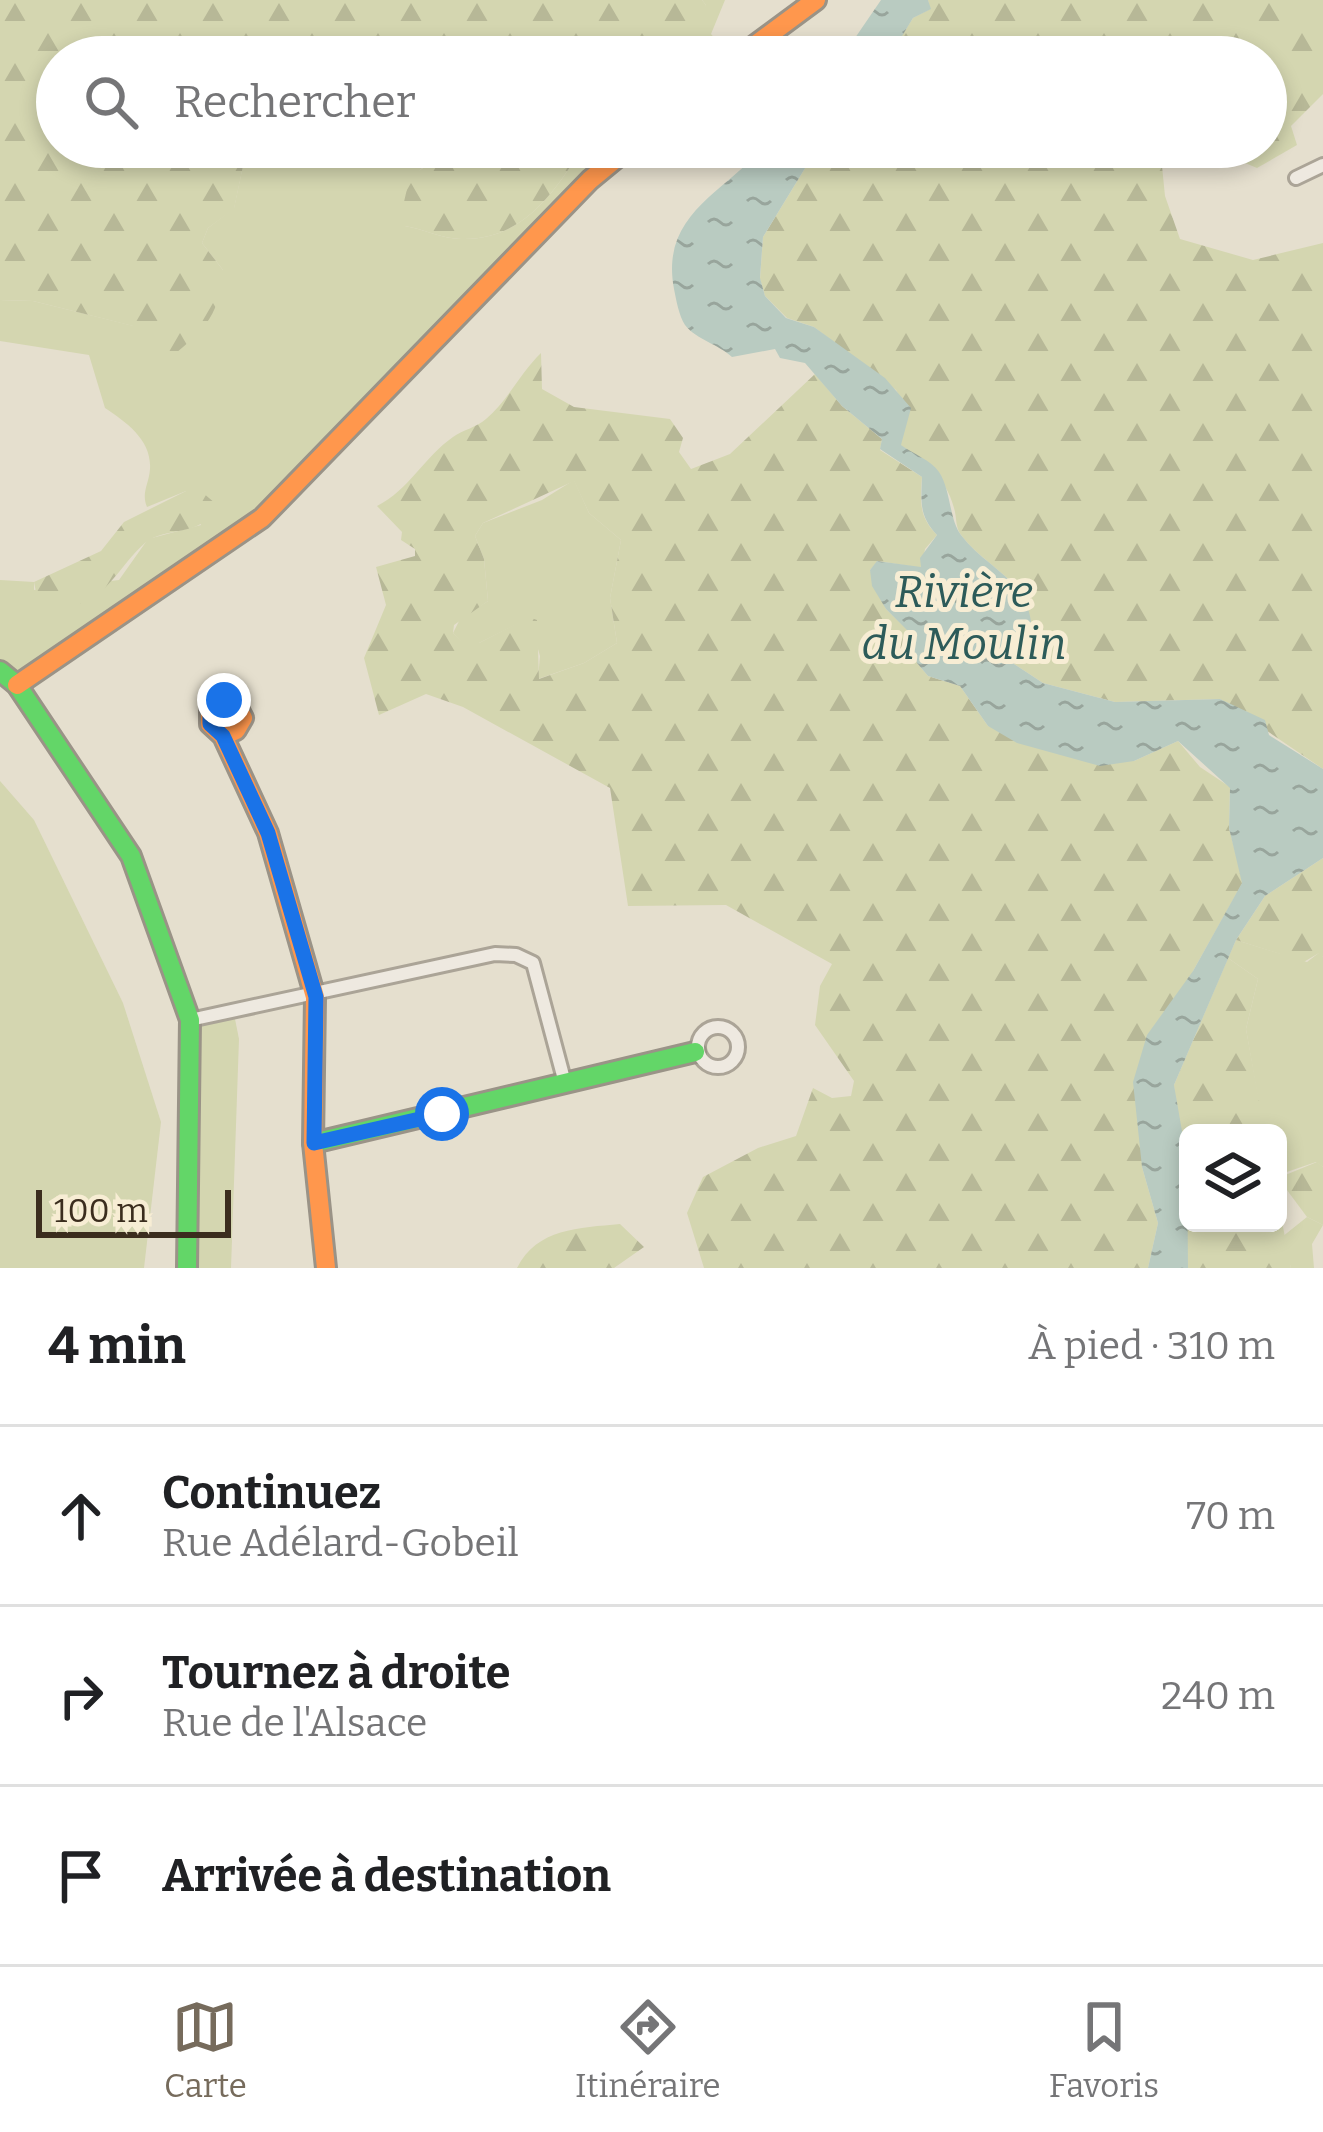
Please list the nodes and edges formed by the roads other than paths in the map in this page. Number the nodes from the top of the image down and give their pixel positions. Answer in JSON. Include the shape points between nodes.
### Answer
{"nodes":[{"id":1,"x":816,"y":0,"type":"edge"},
{"id":2,"x":767,"y":36,"type":"edge"},
{"id":3,"x":1323,"y":165,"type":"edge"},
{"id":4,"x":605,"y":168,"type":"edge"},
{"id":5,"x":1296,"y":178,"type":"dead end"},
{"id":6,"x":0,"y":671,"type":"edge"},
{"id":7,"x":17,"y":686,"type":"junction"},
{"id":8,"x":223,"y":736,"type":"dead end"},
{"id":9,"x":316,"y":997,"type":"junction"},
{"id":10,"x":190,"y":1021,"type":"junction"},
{"id":11,"x":695,"y":1052,"type":"dead end"},
{"id":12,"x":566,"y":1083,"type":"junction"},
{"id":13,"x":314,"y":1143,"type":"junction"},
{"id":14,"x":187,"y":1268,"type":"edge"},
{"id":15,"x":326,"y":1268,"type":"edge"}],
"edges":[{"from":1,"to":2,"type":"main road"},
{"from":3,"to":5,"type":"street"},
{"from":4,"to":7,"type":"main road","via":[[262,518]]},
{"from":6,"to":7,"type":"main road"},
{"from":7,"to":10,"type":"main road","via":[[131,856]]},
{"from":8,"to":9,"type":"main road","via":[[268,833]]},
{"from":9,"to":10,"type":"street"},
{"from":9,"to":12,"type":"street","via":[[516,955],[533,964]]},
{"from":9,"to":13,"type":"main road"},
{"from":10,"to":14,"type":"main road"},
{"from":11,"to":12,"type":"main road"},
{"from":12,"to":13,"type":"main road"},
{"from":13,"to":15,"type":"main road"}]}
